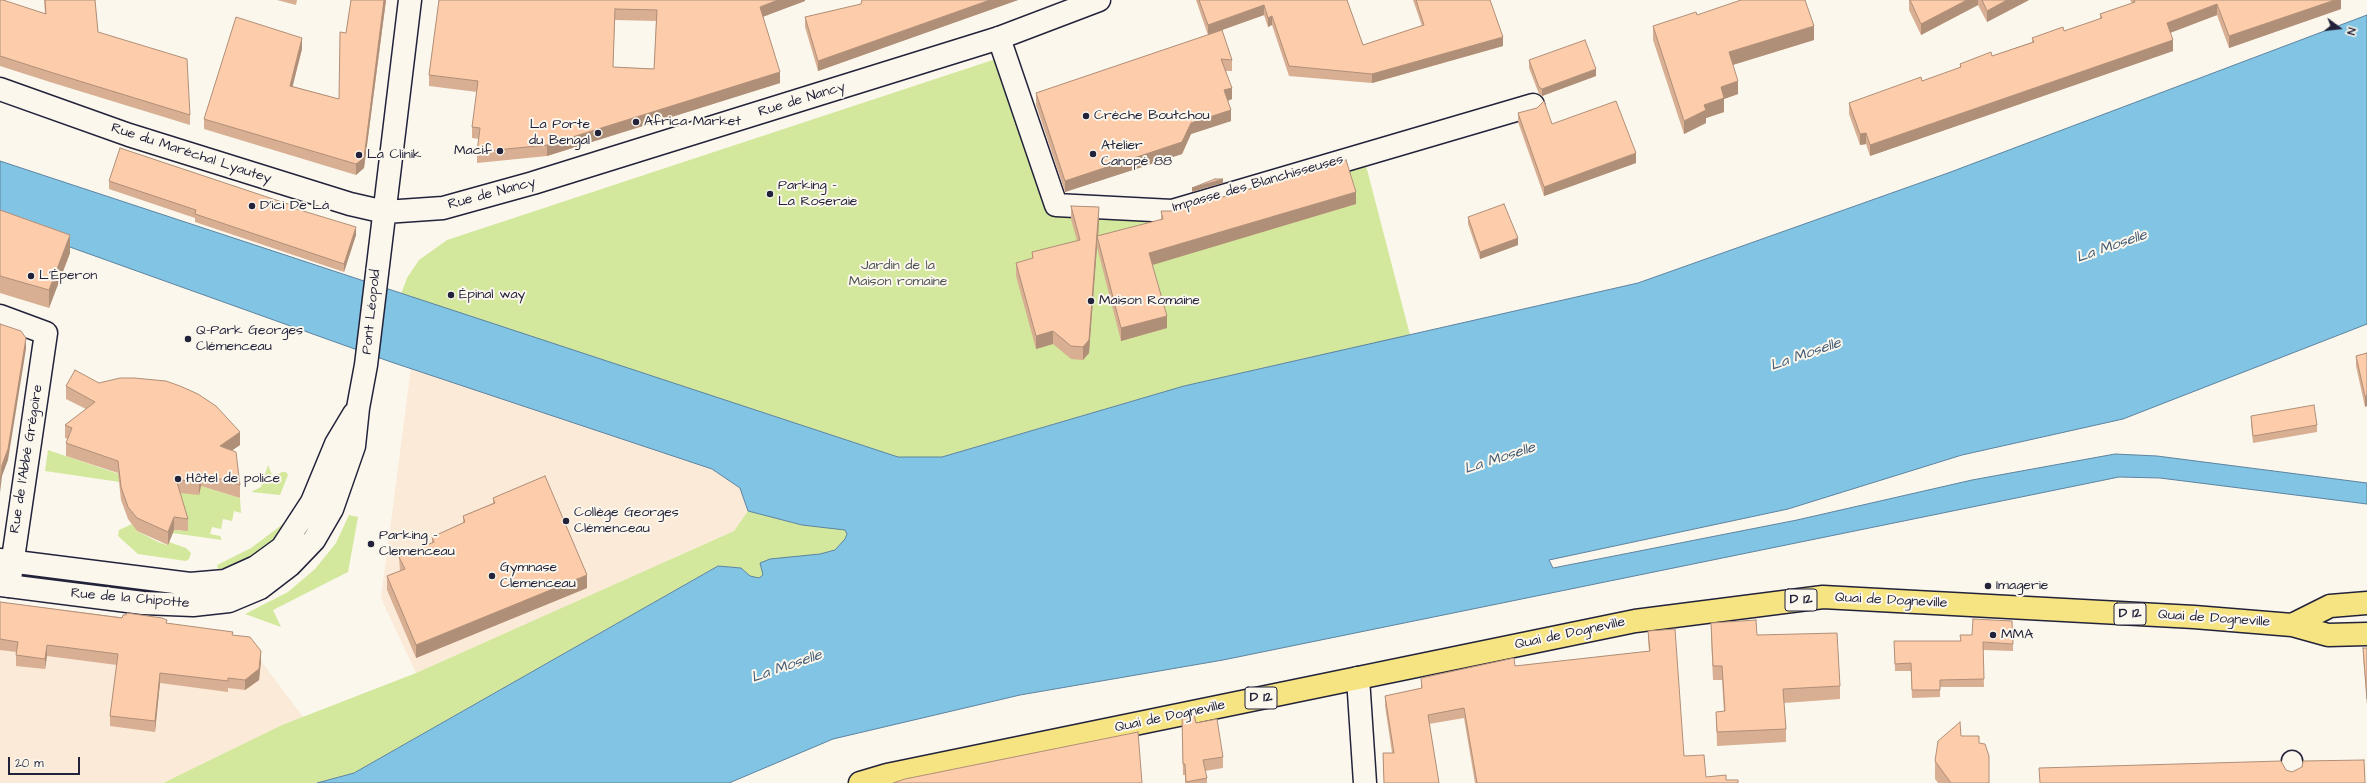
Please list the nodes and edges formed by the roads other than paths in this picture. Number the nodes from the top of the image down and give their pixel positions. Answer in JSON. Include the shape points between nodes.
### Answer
{"nodes":[{"id":1,"x":410,"y":0,"type":"edge"},
{"id":2,"x":1099,"y":0,"type":"edge"},
{"id":3,"x":999,"y":38,"type":"junction"},
{"id":4,"x":0,"y":90,"type":"edge"},
{"id":5,"x":1533,"y":106,"type":"dead end"},
{"id":6,"x":385,"y":212,"type":"junction"},
{"id":7,"x":0,"y":316,"type":"edge"},
{"id":8,"x":366,"y":365,"type":"joint"},
{"id":9,"x":358,"y":408,"type":"junction"},
{"id":10,"x":6,"y":561,"type":"edge"},
{"id":11,"x":4,"y":585,"type":"edge"},
{"id":12,"x":2367,"y":603,"type":"edge"},
{"id":13,"x":2292,"y":624,"type":"junction"},
{"id":14,"x":2367,"y":634,"type":"edge"},
{"id":15,"x":1358,"y":678,"type":"junction"},
{"id":16,"x":860,"y":783,"type":"edge"},
{"id":17,"x":1364,"y":783,"type":"edge"}],
"edges":[{"from":1,"to":6,"type":"main road"},
{"from":2,"to":3,"type":"main road","name":"Rue de Nancy"},
{"from":3,"to":5,"type":"main road","name":"Impasse des Blanchisseuses","via":[[1056,205],[1172,211]]},
{"from":3,"to":6,"type":"main road","name":"Rue de Nancy","via":[[533,183],[443,208]]},
{"from":4,"to":6,"type":"main road","name":"Rue du Maréchal Lyautey","via":[[129,135],[350,204]]},
{"from":6,"to":8,"type":"main road","name":"Pont Léopold"},
{"from":7,"to":10,"type":"main road","name":"Rue de l'Abbé Grégoire","via":[[46,333]]},
{"from":8,"to":9,"type":"main road","name":"Rue de la Chipotte"},
{"from":9,"to":10,"type":"main road","name":"Rue de la Chipotte","via":[[336,444],[312,502],[282,548],[256,567],[225,581],[190,584]]},
{"from":9,"to":11,"type":"main road","name":"Rue de la Chipotte","via":[[354,446],[332,509],[314,540],[290,565],[260,588],[229,601],[193,605],[143,603]]},
{"from":10,"to":11,"type":"main road","name":"Rue de l'Abbé Grégoire"},
{"from":12,"to":13,"type":"main road","via":[[2330,606]]},
{"from":13,"to":14,"type":"main road","name":"Quai de Dogneville","number":"D 12","via":[[2328,635]]},
{"from":13,"to":15,"type":"main road","name":"Quai de Dogneville","number":"D 12","via":[[2194,616],[1823,597],[1635,621]]},
{"from":15,"to":16,"type":"main road","name":"Quai de Dogneville","number":"D 12","via":[[887,775]]},
{"from":15,"to":17,"type":"main road"}]}
